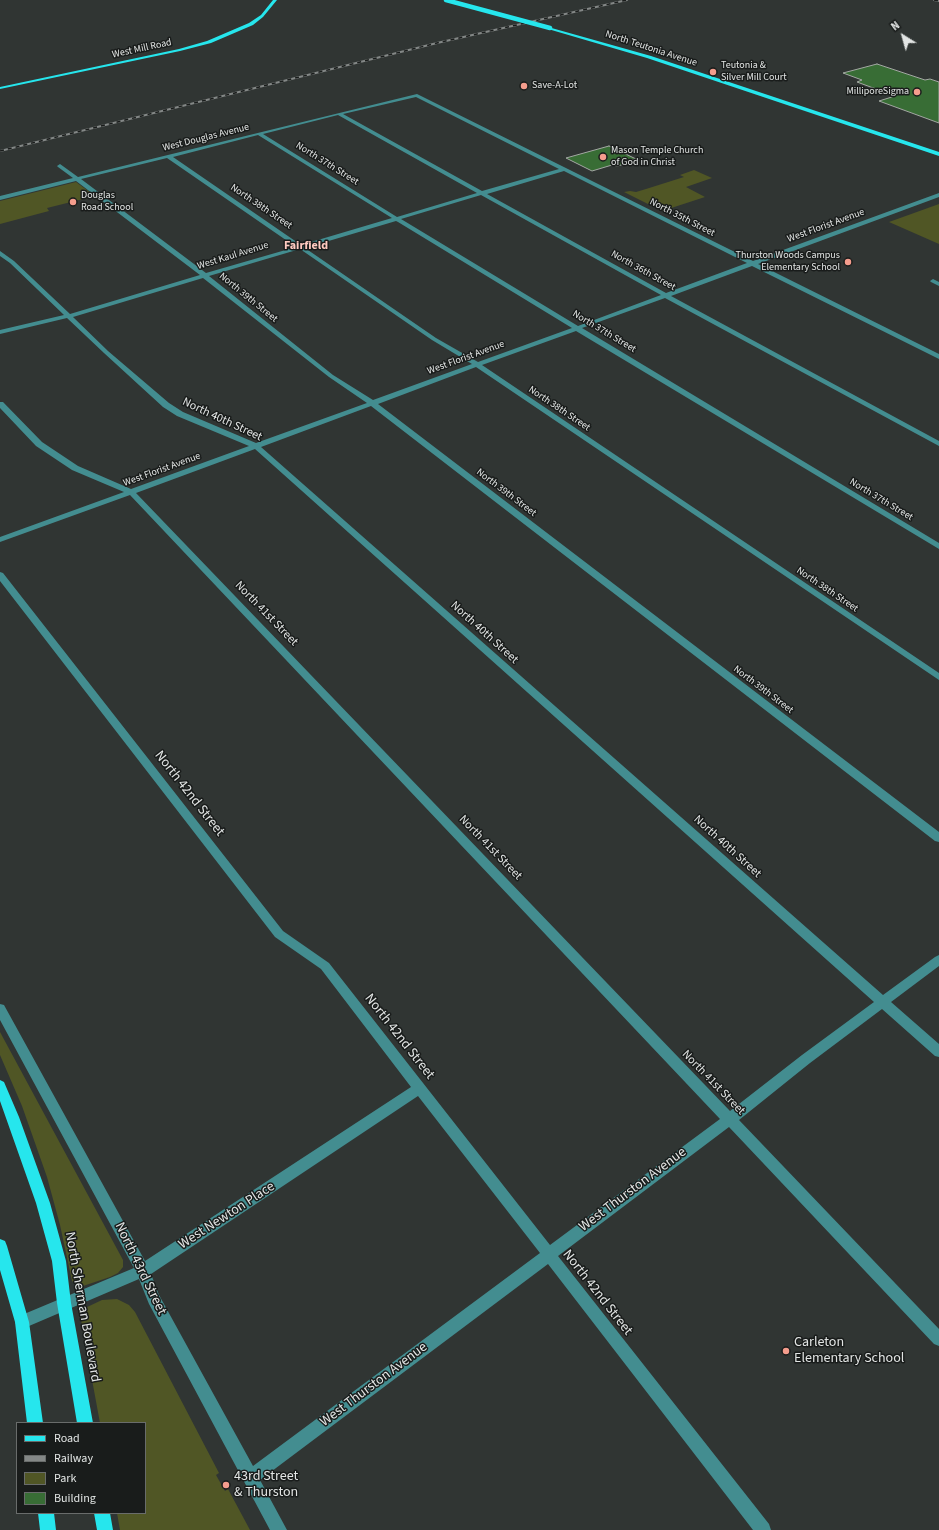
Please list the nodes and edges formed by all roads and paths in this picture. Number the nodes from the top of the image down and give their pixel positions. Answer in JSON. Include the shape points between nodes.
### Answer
{"nodes":[{"id":1,"x":275,"y":0,"type":"edge"},
{"id":2,"x":446,"y":0,"type":"edge"},
{"id":3,"x":456,"y":0,"type":"edge"},
{"id":4,"x":0,"y":88,"type":"edge"},
{"id":5,"x":417,"y":95,"type":"joint"},
{"id":6,"x":339,"y":114,"type":"junction"},
{"id":7,"x":259,"y":134,"type":"junction"},
{"id":8,"x":939,"y":149,"type":"edge"},
{"id":9,"x":939,"y":154,"type":"edge"},
{"id":10,"x":168,"y":156,"type":"junction"},
{"id":11,"x":60,"y":166,"type":"dead end"},
{"id":12,"x":564,"y":169,"type":"junction"},
{"id":13,"x":79,"y":179,"type":"junction"},
{"id":14,"x":480,"y":193,"type":"junction"},
{"id":15,"x":939,"y":195,"type":"edge"},
{"id":16,"x":0,"y":198,"type":"edge"},
{"id":17,"x":396,"y":218,"type":"junction"},
{"id":18,"x":300,"y":246,"type":"junction"},
{"id":19,"x":0,"y":253,"type":"edge"},
{"id":20,"x":752,"y":264,"type":"junction"},
{"id":21,"x":204,"y":275,"type":"junction"},
{"id":22,"x":666,"y":295,"type":"junction"},
{"id":23,"x":67,"y":316,"type":"junction"},
{"id":24,"x":577,"y":328,"type":"junction"},
{"id":25,"x":0,"y":332,"type":"edge"},
{"id":26,"x":939,"y":357,"type":"edge"},
{"id":27,"x":477,"y":365,"type":"junction"},
{"id":28,"x":372,"y":403,"type":"junction"},
{"id":29,"x":0,"y":404,"type":"edge"},
{"id":30,"x":939,"y":444,"type":"edge"},
{"id":31,"x":256,"y":446,"type":"junction"},
{"id":32,"x":131,"y":492,"type":"junction"},
{"id":33,"x":0,"y":540,"type":"edge"},
{"id":34,"x":939,"y":547,"type":"edge"},
{"id":35,"x":0,"y":574,"type":"edge"},
{"id":36,"x":939,"y":677,"type":"edge"},
{"id":37,"x":939,"y":838,"type":"edge"},
{"id":38,"x":939,"y":960,"type":"edge"},
{"id":39,"x":883,"y":1002,"type":"junction"},
{"id":40,"x":0,"y":1009,"type":"edge"},
{"id":41,"x":939,"y":1052,"type":"edge"},
{"id":42,"x":0,"y":1086,"type":"edge"},
{"id":43,"x":420,"y":1088,"type":"junction"},
{"id":44,"x":730,"y":1119,"type":"junction"},
{"id":45,"x":0,"y":1246,"type":"edge"},
{"id":46,"x":548,"y":1254,"type":"junction"},
{"id":47,"x":143,"y":1271,"type":"junction"},
{"id":48,"x":64,"y":1303,"type":"junction"},
{"id":49,"x":22,"y":1322,"type":"junction"},
{"id":50,"x":939,"y":1338,"type":"edge"},
{"id":51,"x":35,"y":1422,"type":"edge"},
{"id":52,"x":85,"y":1422,"type":"edge"},
{"id":53,"x":250,"y":1478,"type":"junction"},
{"id":54,"x":46,"y":1514,"type":"edge"},
{"id":55,"x":102,"y":1514,"type":"edge"},
{"id":56,"x":48,"y":1530,"type":"edge"},
{"id":57,"x":105,"y":1530,"type":"edge"},
{"id":58,"x":278,"y":1530,"type":"edge"},
{"id":59,"x":763,"y":1530,"type":"edge"}],
"edges":[{"from":1,"to":4,"type":"main road","name":"West Mill Road","via":[[262,16],[251,24],[209,42]]},
{"from":2,"to":9,"type":"main road","name":"North Teutonia Avenue","bridge":true,"via":[[648,58]]},
{"from":3,"to":8,"type":"main road","name":"North Teutonia Avenue","bridge":true,"via":[[631,49]]},
{"from":5,"to":6,"type":"street","name":"West Douglas Avenue"},
{"from":5,"to":12,"type":"street","name":"North 35th Street"},
{"from":6,"to":7,"type":"street","name":"West Douglas Avenue"},
{"from":6,"to":14,"type":"street","name":"North 36th Street"},
{"from":7,"to":10,"type":"street","name":"West Douglas Avenue"},
{"from":7,"to":17,"type":"street","name":"North 37th Street"},
{"from":10,"to":13,"type":"street","name":"West Douglas Avenue"},
{"from":10,"to":18,"type":"street","name":"North 38th Street"},
{"from":11,"to":13,"type":"street","name":"North 39th Street"},
{"from":12,"to":14,"type":"street","name":"West Kaul Avenue"},
{"from":12,"to":20,"type":"street","name":"North 35th Street"},
{"from":13,"to":16,"type":"street","name":"West Douglas Avenue"},
{"from":13,"to":21,"type":"street","name":"North 39th Street"},
{"from":14,"to":17,"type":"street","name":"West Kaul Avenue"},
{"from":14,"to":22,"type":"street","name":"North 36th Street"},
{"from":15,"to":20,"type":"street","name":"West Florist Avenue"},
{"from":17,"to":18,"type":"street","name":"West Kaul Avenue"},
{"from":17,"to":24,"type":"street","name":"North 37th Street"},
{"from":18,"to":21,"type":"street","name":"West Kaul Avenue"},
{"from":18,"to":27,"type":"street","name":"North 38th Street","via":[[434,339],[463,354]]},
{"from":19,"to":23,"type":"street","name":"North 40th Street"},
{"from":20,"to":22,"type":"street","name":"West Florist Avenue"},
{"from":20,"to":26,"type":"street","name":"North 35th Street"},
{"from":21,"to":23,"type":"street","name":"West Kaul Avenue"},
{"from":21,"to":28,"type":"street","name":"North 39th Street","via":[[331,376]]},
{"from":22,"to":24,"type":"street","name":"West Florist Avenue"},
{"from":22,"to":30,"type":"street","name":"North 36th Street"},
{"from":23,"to":25,"type":"street","name":"West Kaul Avenue"},
{"from":23,"to":31,"type":"street","name":"North 40th Street","via":[[180,414]]},
{"from":24,"to":27,"type":"street","name":"West Florist Avenue"},
{"from":24,"to":34,"type":"street","name":"North 37th Street"},
{"from":27,"to":28,"type":"street","name":"West Florist Avenue"},
{"from":27,"to":36,"type":"street","name":"North 38th Street"},
{"from":28,"to":31,"type":"street","name":"West Florist Avenue"},
{"from":28,"to":37,"type":"street","name":"North 39th Street"},
{"from":29,"to":32,"type":"street","name":"North 41st Street","via":[[39,444],[75,468]]},
{"from":31,"to":32,"type":"street","name":"West Florist Avenue"},
{"from":31,"to":39,"type":"street","name":"North 40th Street"},
{"from":32,"to":33,"type":"street","name":"West Florist Avenue"},
{"from":32,"to":44,"type":"street","name":"North 41st Street"},
{"from":35,"to":43,"type":"street","name":"North 42nd Street","via":[[279,934],[325,966]]},
{"from":38,"to":39,"type":"street","name":"West Thurston Avenue"},
{"from":39,"to":41,"type":"street","name":"North 40th Street"},
{"from":39,"to":44,"type":"street","name":"West Thurston Avenue","via":[[806,1058]]},
{"from":40,"to":47,"type":"street","name":"North 43rd Street"},
{"from":42,"to":48,"type":"main road","name":"North Sherman Boulevard","via":[[43,1203],[59,1261]]},
{"from":43,"to":46,"type":"street","name":"North 42nd Street"},
{"from":43,"to":47,"type":"street","name":"West Newton Place"},
{"from":44,"to":46,"type":"street","name":"West Thurston Avenue"},
{"from":44,"to":50,"type":"street","name":"North 41st Street"},
{"from":45,"to":49,"type":"main road"},
{"from":46,"to":53,"type":"street","name":"West Thurston Avenue"},
{"from":46,"to":59,"type":"street","name":"North 42nd Street"},
{"from":47,"to":48,"type":"street","name":"West Newton Place"},
{"from":47,"to":53,"type":"street","name":"North 43rd Street","via":[[154,1299]]},
{"from":48,"to":49,"type":"street","name":"West Newton Place"},
{"from":48,"to":52,"type":"main road","name":"North Sherman Boulevard"},
{"from":49,"to":51,"type":"main road"},
{"from":53,"to":58,"type":"street","name":"North 43rd Street"},
{"from":54,"to":56,"type":"main road"},
{"from":55,"to":57,"type":"main road"}]}
